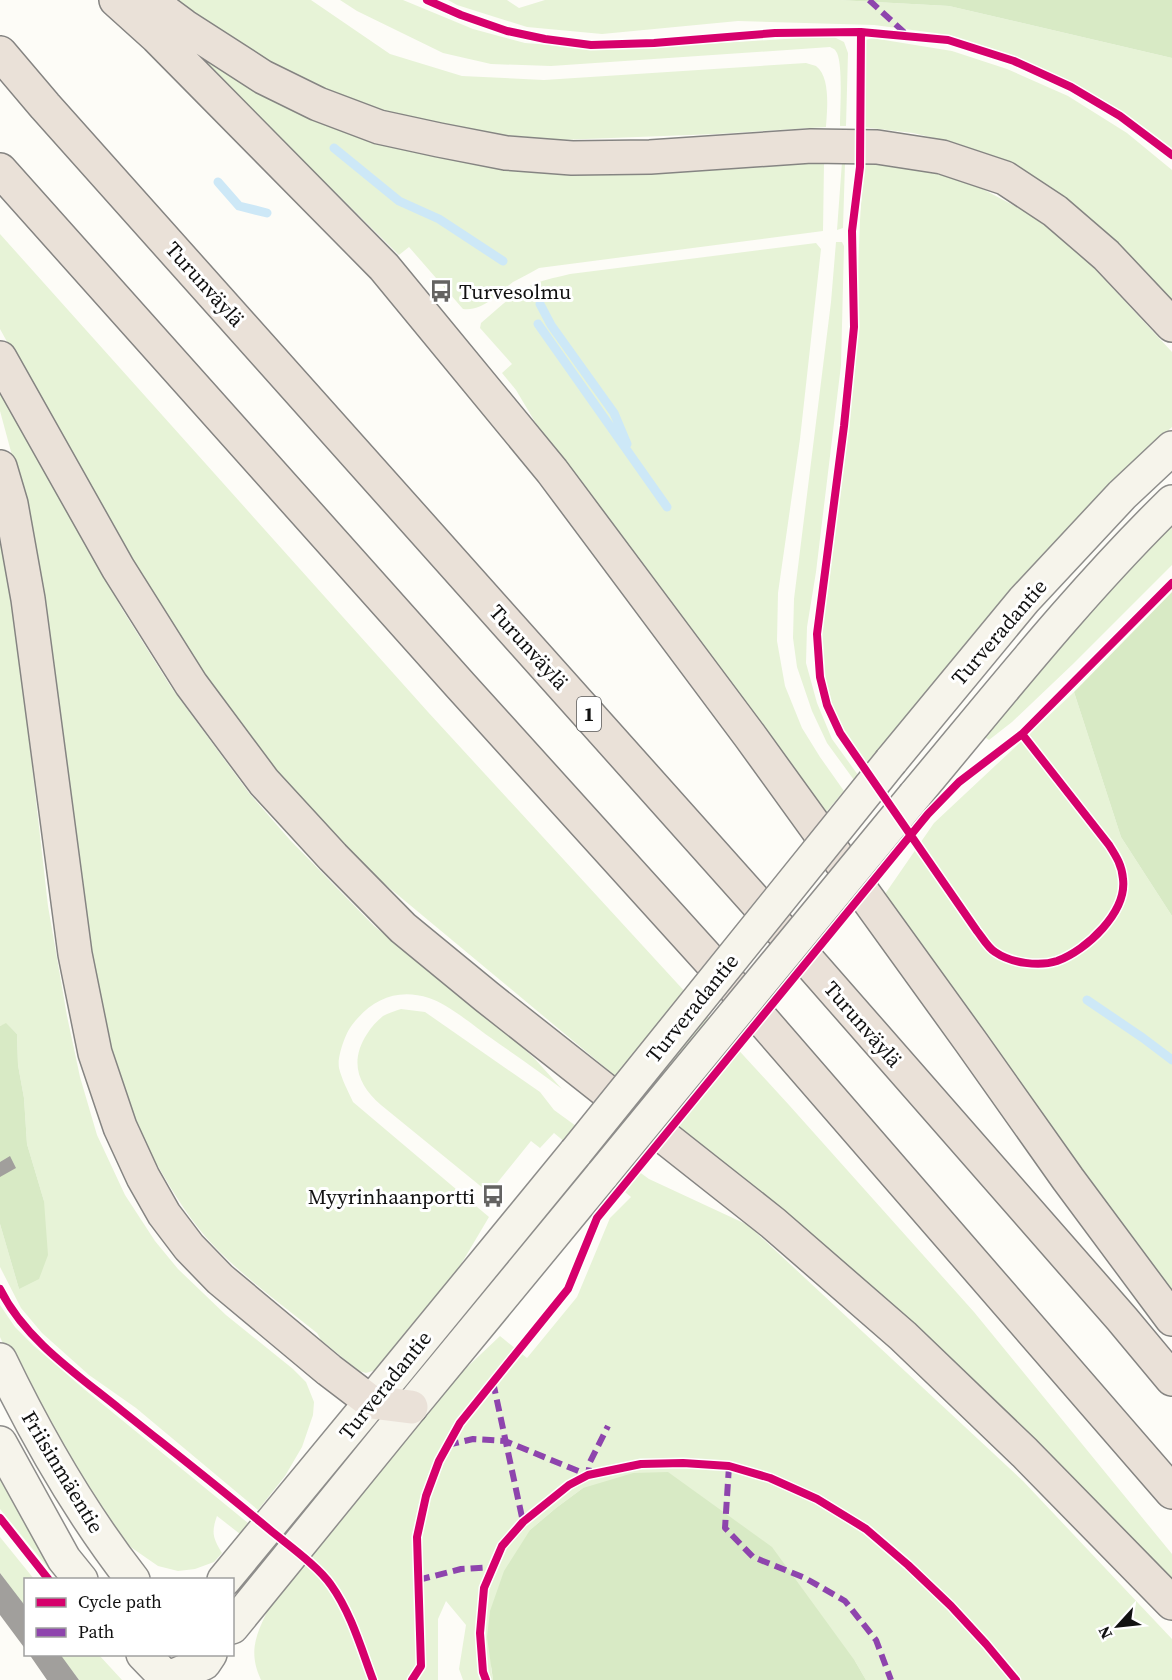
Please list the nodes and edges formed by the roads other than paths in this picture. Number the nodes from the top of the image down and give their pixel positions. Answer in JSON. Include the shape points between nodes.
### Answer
{"nodes":[{"id":1,"x":116,"y":0,"type":"edge"},
{"id":2,"x":149,"y":0,"type":"edge"},
{"id":3,"x":0,"y":53,"type":"edge"},
{"id":4,"x":0,"y":170,"type":"edge"},
{"id":5,"x":1172,"y":325,"type":"edge"},
{"id":6,"x":0,"y":358,"type":"edge"},
{"id":7,"x":1172,"y":448,"type":"edge"},
{"id":8,"x":0,"y":467,"type":"edge"},
{"id":9,"x":1172,"y":502,"type":"edge"},
{"id":10,"x":1172,"y":1319,"type":"edge"},
{"id":11,"x":0,"y":1360,"type":"edge"},
{"id":12,"x":1172,"y":1379,"type":"edge"},
{"id":13,"x":372,"y":1402,"type":"junction"},
{"id":14,"x":411,"y":1407,"type":"junction"},
{"id":15,"x":0,"y":1443,"type":"edge"},
{"id":16,"x":1172,"y":1492,"type":"edge"},
{"id":17,"x":79,"y":1578,"type":"edge"},
{"id":18,"x":132,"y":1578,"type":"edge"},
{"id":19,"x":226,"y":1578,"type":"edge"},
{"id":20,"x":1172,"y":1603,"type":"edge"},
{"id":21,"x":234,"y":1625,"type":"edge"},
{"id":22,"x":151,"y":1656,"type":"edge"},
{"id":23,"x":191,"y":1666,"type":"edge"}],
"edges":[{"from":1,"to":10,"type":"highway","via":[[384,267],[552,471],[750,736]]},
{"from":2,"to":5,"type":"highway","via":[[263,77],[318,104],[379,127],[439,140],[506,153],[572,158],[810,146],[877,147],[942,157],[1005,178],[1055,211],[1106,255]]},
{"from":3,"to":12,"type":"highway","name":"Turunväylä","number":"1","via":[[797,948]]},
{"from":4,"to":16,"type":"highway","via":[[739,993]]},
{"from":6,"to":20,"type":"highway","via":[[118,568],[191,684],[264,782],[333,857],[403,928],[773,1223],[903,1336]]},
{"from":7,"to":13,"type":"main road","name":"Turveradantie","bridge":true,"via":[[1122,495],[1024,600]]},
{"from":8,"to":13,"type":"highway","via":[[11,504],[28,599],[75,954],[95,1053],[120,1127],[164,1214],[189,1247],[220,1279]]},
{"from":9,"to":14,"type":"main road","name":"Turveradantie","bridge":true,"via":[[1052,630]]},
{"from":11,"to":18,"type":"main road","name":"Friisinmäentie","via":[[49,1455]]},
{"from":13,"to":14,"type":"highway"},
{"from":13,"to":19,"type":"main road","name":"Turveradantie"},
{"from":14,"to":21,"type":"main road","name":"Turveradantie"},
{"from":15,"to":17,"type":"main road","name":"Friisinmäentie","via":[[64,1559]]},
{"from":22,"to":23,"type":"main road"}]}
